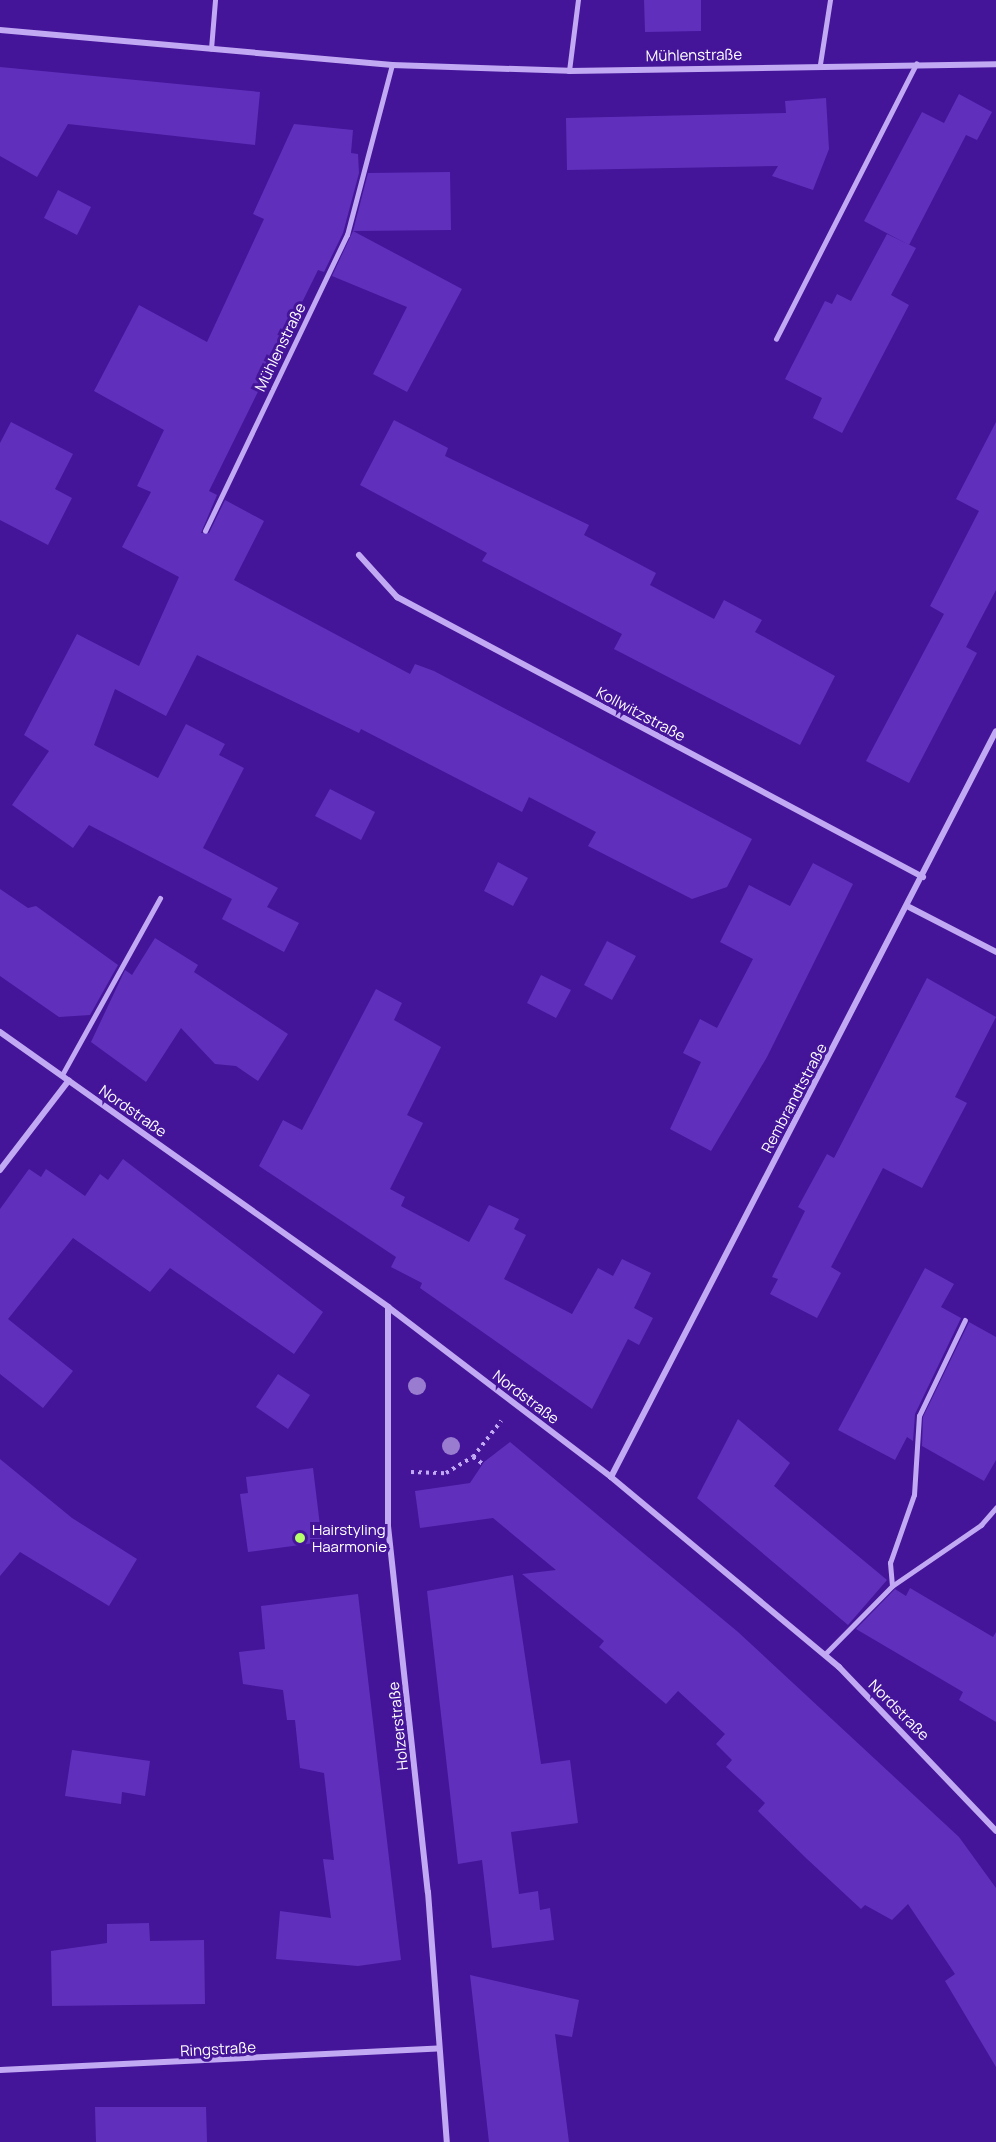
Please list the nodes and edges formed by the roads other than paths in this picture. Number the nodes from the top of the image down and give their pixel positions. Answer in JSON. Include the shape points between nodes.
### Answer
{"nodes":[{"id":1,"x":215,"y":0,"type":"edge"},
{"id":2,"x":578,"y":0,"type":"edge"},
{"id":3,"x":830,"y":0,"type":"edge"},
{"id":4,"x":0,"y":30,"type":"edge"},
{"id":5,"x":211,"y":49,"type":"junction"},
{"id":6,"x":820,"y":64,"type":"junction"},
{"id":7,"x":916,"y":64,"type":"junction"},
{"id":8,"x":996,"y":64,"type":"edge"},
{"id":9,"x":392,"y":65,"type":"junction"},
{"id":10,"x":569,"y":71,"type":"junction"},
{"id":11,"x":776,"y":339,"type":"dead end"},
{"id":12,"x":206,"y":531,"type":"dead end"},
{"id":13,"x":359,"y":555,"type":"dead end"},
{"id":14,"x":996,"y":731,"type":"edge"},
{"id":15,"x":923,"y":878,"type":"junction"},
{"id":16,"x":160,"y":898,"type":"dead end"},
{"id":17,"x":909,"y":907,"type":"junction"},
{"id":18,"x":996,"y":952,"type":"edge"},
{"id":19,"x":0,"y":1032,"type":"edge"},
{"id":20,"x":62,"y":1075,"type":"junction"},
{"id":21,"x":69,"y":1080,"type":"junction"},
{"id":22,"x":0,"y":1170,"type":"edge"},
{"id":23,"x":388,"y":1307,"type":"junction"},
{"id":24,"x":964,"y":1320,"type":"dead end"},
{"id":25,"x":611,"y":1477,"type":"junction"},
{"id":26,"x":996,"y":1508,"type":"edge"},
{"id":27,"x":892,"y":1586,"type":"junction"},
{"id":28,"x":825,"y":1654,"type":"junction"},
{"id":29,"x":996,"y":1831,"type":"edge"},
{"id":30,"x":438,"y":2049,"type":"junction"},
{"id":31,"x":0,"y":2070,"type":"edge"},
{"id":32,"x":447,"y":2142,"type":"edge"}],
"edges":[{"from":1,"to":5,"type":"lane"},
{"from":2,"to":10,"type":"lane"},
{"from":3,"to":6,"type":"lane"},
{"from":4,"to":5,"type":"street","name":"Mühlenstraße"},
{"from":5,"to":9,"type":"street","name":"Mühlenstraße"},
{"from":6,"to":7,"type":"street","name":"Mühlenstraße"},
{"from":6,"to":10,"type":"street","name":"Mühlenstraße"},
{"from":7,"to":8,"type":"street","name":"Mühlenstraße"},
{"from":7,"to":11,"type":"lane"},
{"from":9,"to":10,"type":"street","name":"Mühlenstraße"},
{"from":9,"to":12,"type":"lane","name":"Mühlenstraße","via":[[347,234]]},
{"from":13,"to":15,"type":"street","name":"Kollwitzstraße","via":[[397,597]]},
{"from":14,"to":15,"type":"street","name":"Rembrandtstraße"},
{"from":15,"to":17,"type":"street","name":"Rembrandtstraße"},
{"from":16,"to":20,"type":"lane"},
{"from":17,"to":18,"type":"street"},
{"from":17,"to":25,"type":"street","name":"Rembrandtstraße"},
{"from":19,"to":20,"type":"street","name":"Nordstraße"},
{"from":20,"to":21,"type":"street","name":"Nordstraße"},
{"from":21,"to":22,"type":"street"},
{"from":21,"to":23,"type":"street","name":"Nordstraße"},
{"from":23,"to":25,"type":"street","name":"Nordstraße"},
{"from":23,"to":30,"type":"street","name":"Holzerstraße","via":[[388,1526],[428,1892]]},
{"from":24,"to":27,"type":"lane","via":[[919,1416],[914,1495],[890,1563]]},
{"from":25,"to":28,"type":"street","name":"Nordstraße"},
{"from":26,"to":27,"type":"lane","via":[[981,1525]]},
{"from":27,"to":28,"type":"lane"},
{"from":28,"to":29,"type":"street","name":"Nordstraße"},
{"from":30,"to":31,"type":"street","name":"Ringstraße"},
{"from":30,"to":32,"type":"street","name":"Holzerstraße"}]}
